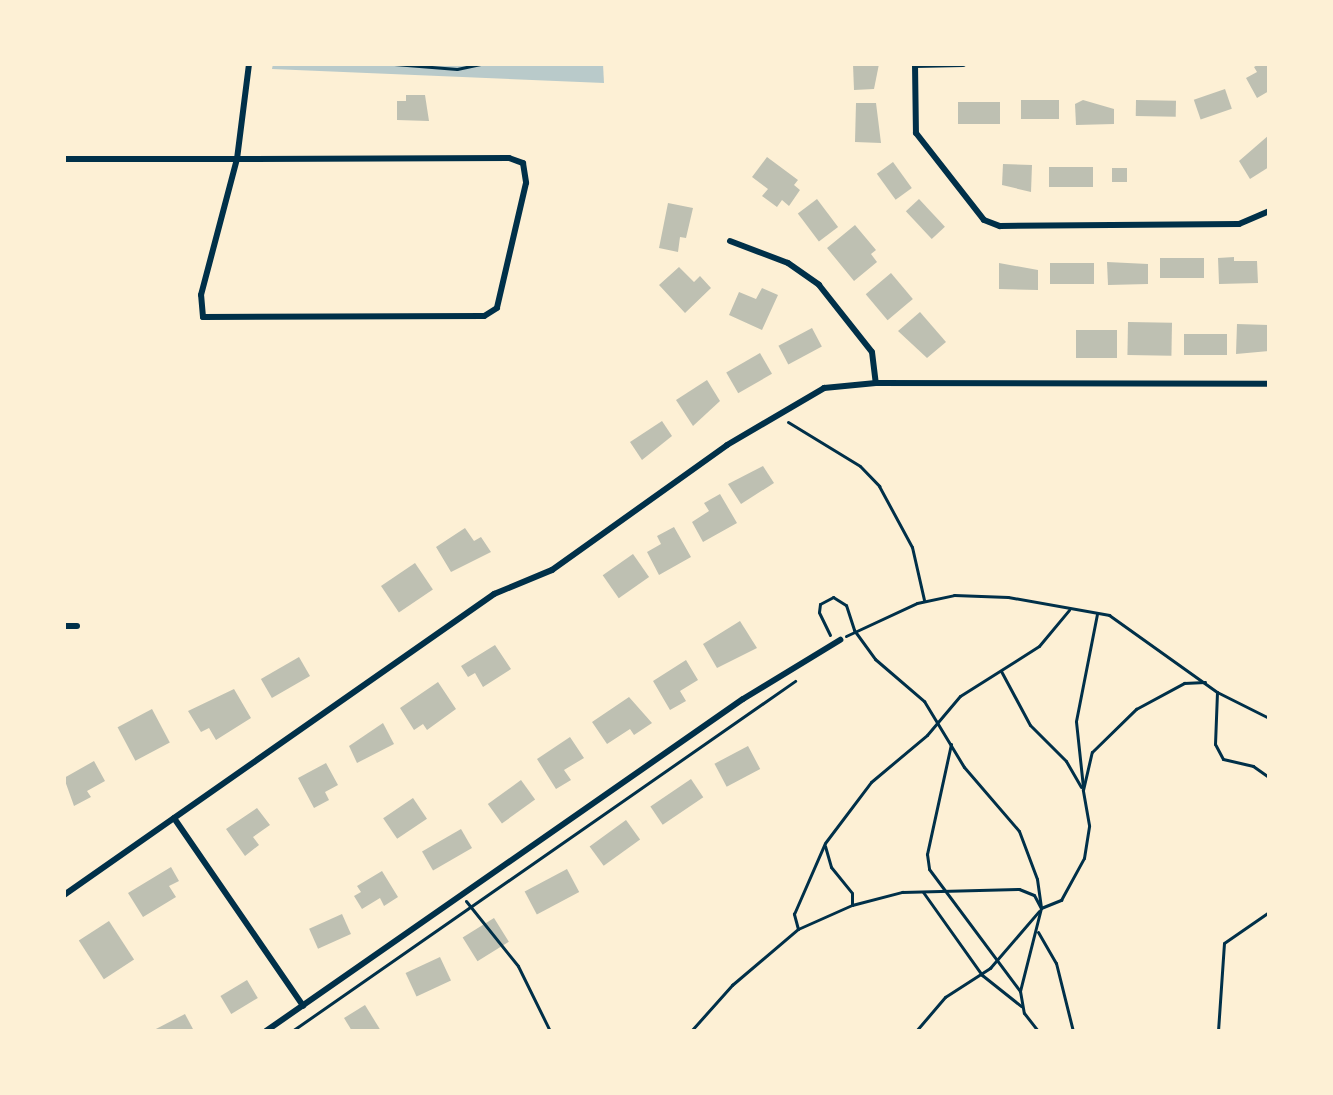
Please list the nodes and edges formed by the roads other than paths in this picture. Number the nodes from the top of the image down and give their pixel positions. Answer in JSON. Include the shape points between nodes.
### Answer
{"nodes":[{"id":1,"x":249,"y":64,"type":"edge"},
{"id":2,"x":915,"y":64,"type":"edge"},
{"id":3,"x":963,"y":64,"type":"edge"},
{"id":4,"x":64,"y":159,"type":"edge"},
{"id":5,"x":237,"y":159,"type":"junction"},
{"id":6,"x":1269,"y":211,"type":"edge"},
{"id":7,"x":730,"y":241,"type":"dead end"},
{"id":8,"x":876,"y":383,"type":"junction"},
{"id":9,"x":1269,"y":384,"type":"edge"},
{"id":10,"x":64,"y":626,"type":"edge"},
{"id":11,"x":77,"y":626,"type":"dead end"},
{"id":12,"x":837,"y":641,"type":"road end"},
{"id":13,"x":174,"y":818,"type":"junction"},
{"id":14,"x":64,"y":895,"type":"edge"},
{"id":15,"x":303,"y":1006,"type":"junction"},
{"id":16,"x":266,"y":1031,"type":"edge"}],
"edges":[{"from":1,"to":5,"type":"street"},
{"from":2,"to":3,"type":"street"},
{"from":2,"to":6,"type":"street","via":[[916,133],[984,220],[1000,226],[1239,224]]},
{"from":4,"to":5,"type":"street"},
{"from":5,"to":5,"type":"street","via":[[509,158],[523,163],[526,183],[497,308],[484,316],[203,317],[201,295]]},
{"from":7,"to":8,"type":"street","via":[[788,263],[819,285],[872,352]]},
{"from":8,"to":9,"type":"street"},
{"from":8,"to":13,"type":"street","via":[[824,388],[774,414],[552,570],[494,594]]},
{"from":10,"to":11,"type":"street"},
{"from":12,"to":15,"type":"street","via":[[743,699]]},
{"from":13,"to":14,"type":"street"},
{"from":13,"to":15,"type":"street"},
{"from":15,"to":16,"type":"street"}]}
